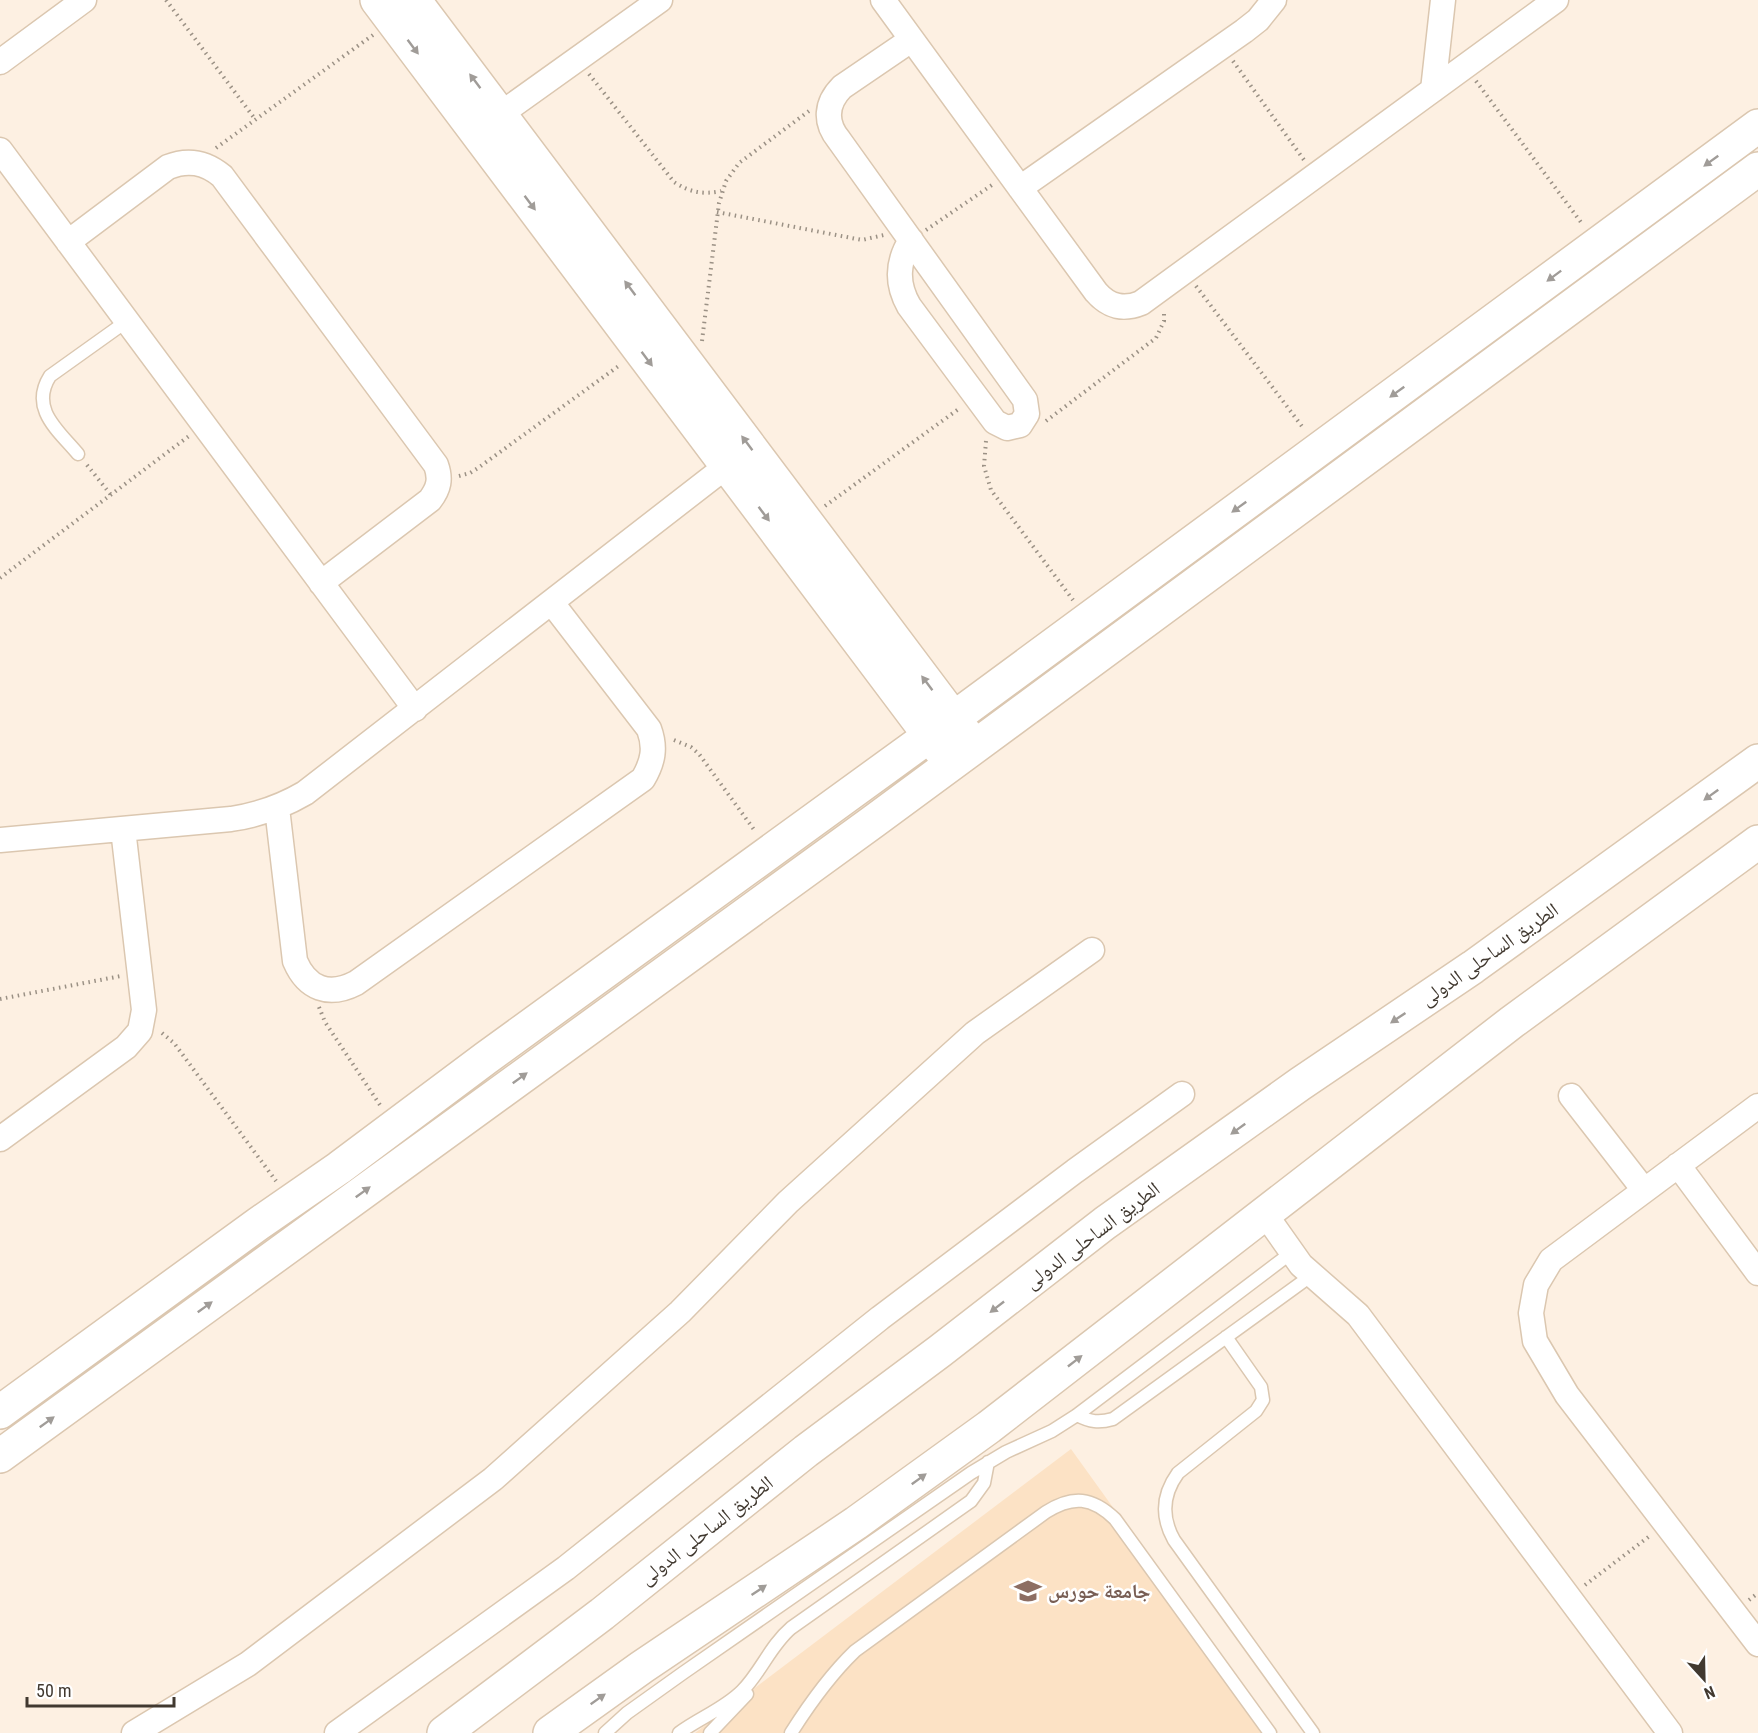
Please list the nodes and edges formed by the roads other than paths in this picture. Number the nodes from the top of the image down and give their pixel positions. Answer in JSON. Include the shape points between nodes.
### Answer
{"nodes":[{"id":1,"x":84,"y":0,"type":"edge"},
{"id":2,"x":660,"y":0,"type":"edge"},
{"id":3,"x":883,"y":0,"type":"edge"},
{"id":4,"x":1274,"y":0,"type":"edge"},
{"id":5,"x":1443,"y":0,"type":"edge"},
{"id":6,"x":1556,"y":0,"type":"edge"},
{"id":7,"x":395,"y":7,"type":"edge"},
{"id":8,"x":911,"y":40,"type":"junction"},
{"id":9,"x":0,"y":62,"type":"edge"},
{"id":10,"x":1433,"y":90,"type":"junction"},
{"id":11,"x":488,"y":123,"type":"junction"},
{"id":12,"x":1758,"y":126,"type":"edge"},
{"id":13,"x":0,"y":150,"type":"edge"},
{"id":14,"x":1758,"y":169,"type":"edge"},
{"id":15,"x":1014,"y":181,"type":"junction"},
{"id":16,"x":905,"y":232,"type":"junction"},
{"id":17,"x":68,"y":242,"type":"junction"},
{"id":18,"x":127,"y":321,"type":"junction"},
{"id":19,"x":78,"y":454,"type":"road end"},
{"id":20,"x":728,"y":465,"type":"junction"},
{"id":21,"x":321,"y":583,"type":"junction"},
{"id":22,"x":552,"y":603,"type":"junction"},
{"id":23,"x":414,"y":709,"type":"junction"},
{"id":24,"x":942,"y":727,"type":"junction"},
{"id":25,"x":963,"y":756,"type":"junction"},
{"id":26,"x":1758,"y":761,"type":"edge"},
{"id":27,"x":277,"y":808,"type":"junction"},
{"id":28,"x":123,"y":829,"type":"junction"},
{"id":29,"x":0,"y":840,"type":"edge"},
{"id":30,"x":1758,"y":842,"type":"edge"},
{"id":31,"x":1092,"y":950,"type":"dead end"},
{"id":32,"x":1182,"y":1094,"type":"dead end"},
{"id":33,"x":1571,"y":1096,"type":"dead end"},
{"id":34,"x":1758,"y":1106,"type":"edge"},
{"id":35,"x":0,"y":1139,"type":"edge"},
{"id":36,"x":1678,"y":1165,"type":"junction"},
{"id":37,"x":1644,"y":1190,"type":"junction"},
{"id":38,"x":1265,"y":1214,"type":"junction"},
{"id":39,"x":1291,"y":1253,"type":"junction"},
{"id":40,"x":1758,"y":1273,"type":"edge"},
{"id":41,"x":1312,"y":1275,"type":"junction"},
{"id":42,"x":1226,"y":1337,"type":"junction"},
{"id":43,"x":0,"y":1412,"type":"edge"},
{"id":44,"x":1077,"y":1415,"type":"junction"},
{"id":45,"x":0,"y":1456,"type":"edge"},
{"id":46,"x":988,"y":1462,"type":"junction"},
{"id":47,"x":1758,"y":1644,"type":"edge"},
{"id":48,"x":750,"y":1681,"type":"junction"},
{"id":49,"x":134,"y":1733,"type":"edge"},
{"id":50,"x":337,"y":1733,"type":"edge"},
{"id":51,"x":444,"y":1733,"type":"edge"},
{"id":52,"x":550,"y":1733,"type":"edge"},
{"id":53,"x":605,"y":1733,"type":"edge"},
{"id":54,"x":679,"y":1733,"type":"edge"},
{"id":55,"x":710,"y":1733,"type":"edge"},
{"id":56,"x":791,"y":1733,"type":"edge"},
{"id":57,"x":1270,"y":1733,"type":"edge"},
{"id":58,"x":1313,"y":1733,"type":"edge"},
{"id":59,"x":1670,"y":1733,"type":"edge"}],
"edges":[{"from":1,"to":9,"type":"street"},
{"from":2,"to":11,"type":"street"},
{"from":3,"to":8,"type":"street"},
{"from":4,"to":15,"type":"street","via":[[1258,20],[1222,46]]},
{"from":5,"to":10,"type":"street"},
{"from":6,"to":10,"type":"street"},
{"from":7,"to":11,"type":"main road"},
{"from":8,"to":15,"type":"street"},
{"from":8,"to":16,"type":"street","via":[[842,87],[829,109],[834,134]]},
{"from":10,"to":15,"type":"street","via":[[1155,294],[1132,306],[1107,302],[1096,292]]},
{"from":11,"to":20,"type":"main road","one_way":true,"via":[[640,350]]},
{"from":24,"to":11,"type":"main road","one_way":true,"via":[[805,520],[698,377]]},
{"from":12,"to":24,"type":"main road","one_way":true},
{"from":13,"to":17,"type":"street"},
{"from":14,"to":25,"type":"main road"},
{"from":16,"to":16,"type":"street","via":[[900,261],[903,296],[995,422],[1007,428],[1020,425],[1027,414],[1025,400]]},
{"from":17,"to":18,"type":"street"},
{"from":17,"to":21,"type":"street","via":[[159,172],[177,163],[196,162],[222,176],[438,472],[438,487],[430,500]]},
{"from":18,"to":19,"type":"lane","via":[[45,383],[42,398],[47,416]]},
{"from":18,"to":21,"type":"street"},
{"from":20,"to":22,"type":"street"},
{"from":20,"to":24,"type":"main road","one_way":true},
{"from":21,"to":23,"type":"street"},
{"from":22,"to":23,"type":"street"},
{"from":22,"to":27,"type":"street","via":[[644,721],[652,739],[653,759],[643,779],[356,983],[336,990],[306,980],[295,962]]},
{"from":23,"to":27,"type":"street","via":[[305,793]]},
{"from":24,"to":25,"type":"main road"},
{"from":24,"to":43,"type":"main road"},
{"from":45,"to":25,"type":"main road","one_way":true},
{"from":26,"to":51,"type":"main road","name":"الطريق الساحلى الدولى","one_way":true,"via":[[1473,967],[1300,1084],[1106,1223]]},
{"from":27,"to":28,"type":"street","via":[[231,819]]},
{"from":28,"to":29,"type":"street"},
{"from":28,"to":35,"type":"street","via":[[144,1010],[142,1023],[126,1047]]},
{"from":30,"to":38,"type":"main road","via":[[1512,1022]]},
{"from":31,"to":49,"type":"street","via":[[975,1033],[788,1202],[680,1312],[493,1479],[248,1664]]},
{"from":32,"to":50,"type":"street","via":[[880,1318],[566,1568]]},
{"from":33,"to":37,"type":"street"},
{"from":34,"to":36,"type":"street"},
{"from":36,"to":37,"type":"street"},
{"from":36,"to":40,"type":"street"},
{"from":37,"to":47,"type":"street","via":[[1551,1260],[1536,1285],[1531,1313],[1535,1341],[1568,1395]]},
{"from":38,"to":39,"type":"street"},
{"from":52,"to":38,"type":"main road","one_way":true,"via":[[923,1476]]},
{"from":39,"to":41,"type":"street"},
{"from":39,"to":44,"type":"lane"},
{"from":41,"to":42,"type":"lane"},
{"from":41,"to":59,"type":"street","via":[[1358,1315]]},
{"from":42,"to":44,"type":"lane","via":[[1113,1419],[1101,1423]]},
{"from":42,"to":58,"type":"lane","via":[[1261,1387],[1263,1400],[1256,1411],[1178,1473],[1165,1501],[1166,1521],[1174,1540]]},
{"from":44,"to":46,"type":"lane"},
{"from":46,"to":48,"type":"lane","via":[[984,1483],[971,1501],[790,1628]]},
{"from":46,"to":53,"type":"lane","via":[[683,1673]]},
{"from":48,"to":54,"type":"lane","via":[[725,1704]]},
{"from":48,"to":55,"type":"lane","via":[[745,1698]]},
{"from":56,"to":57,"type":"lane","via":[[819,1690],[855,1651],[1059,1503],[1075,1500],[1104,1508],[1115,1519]]}]}
